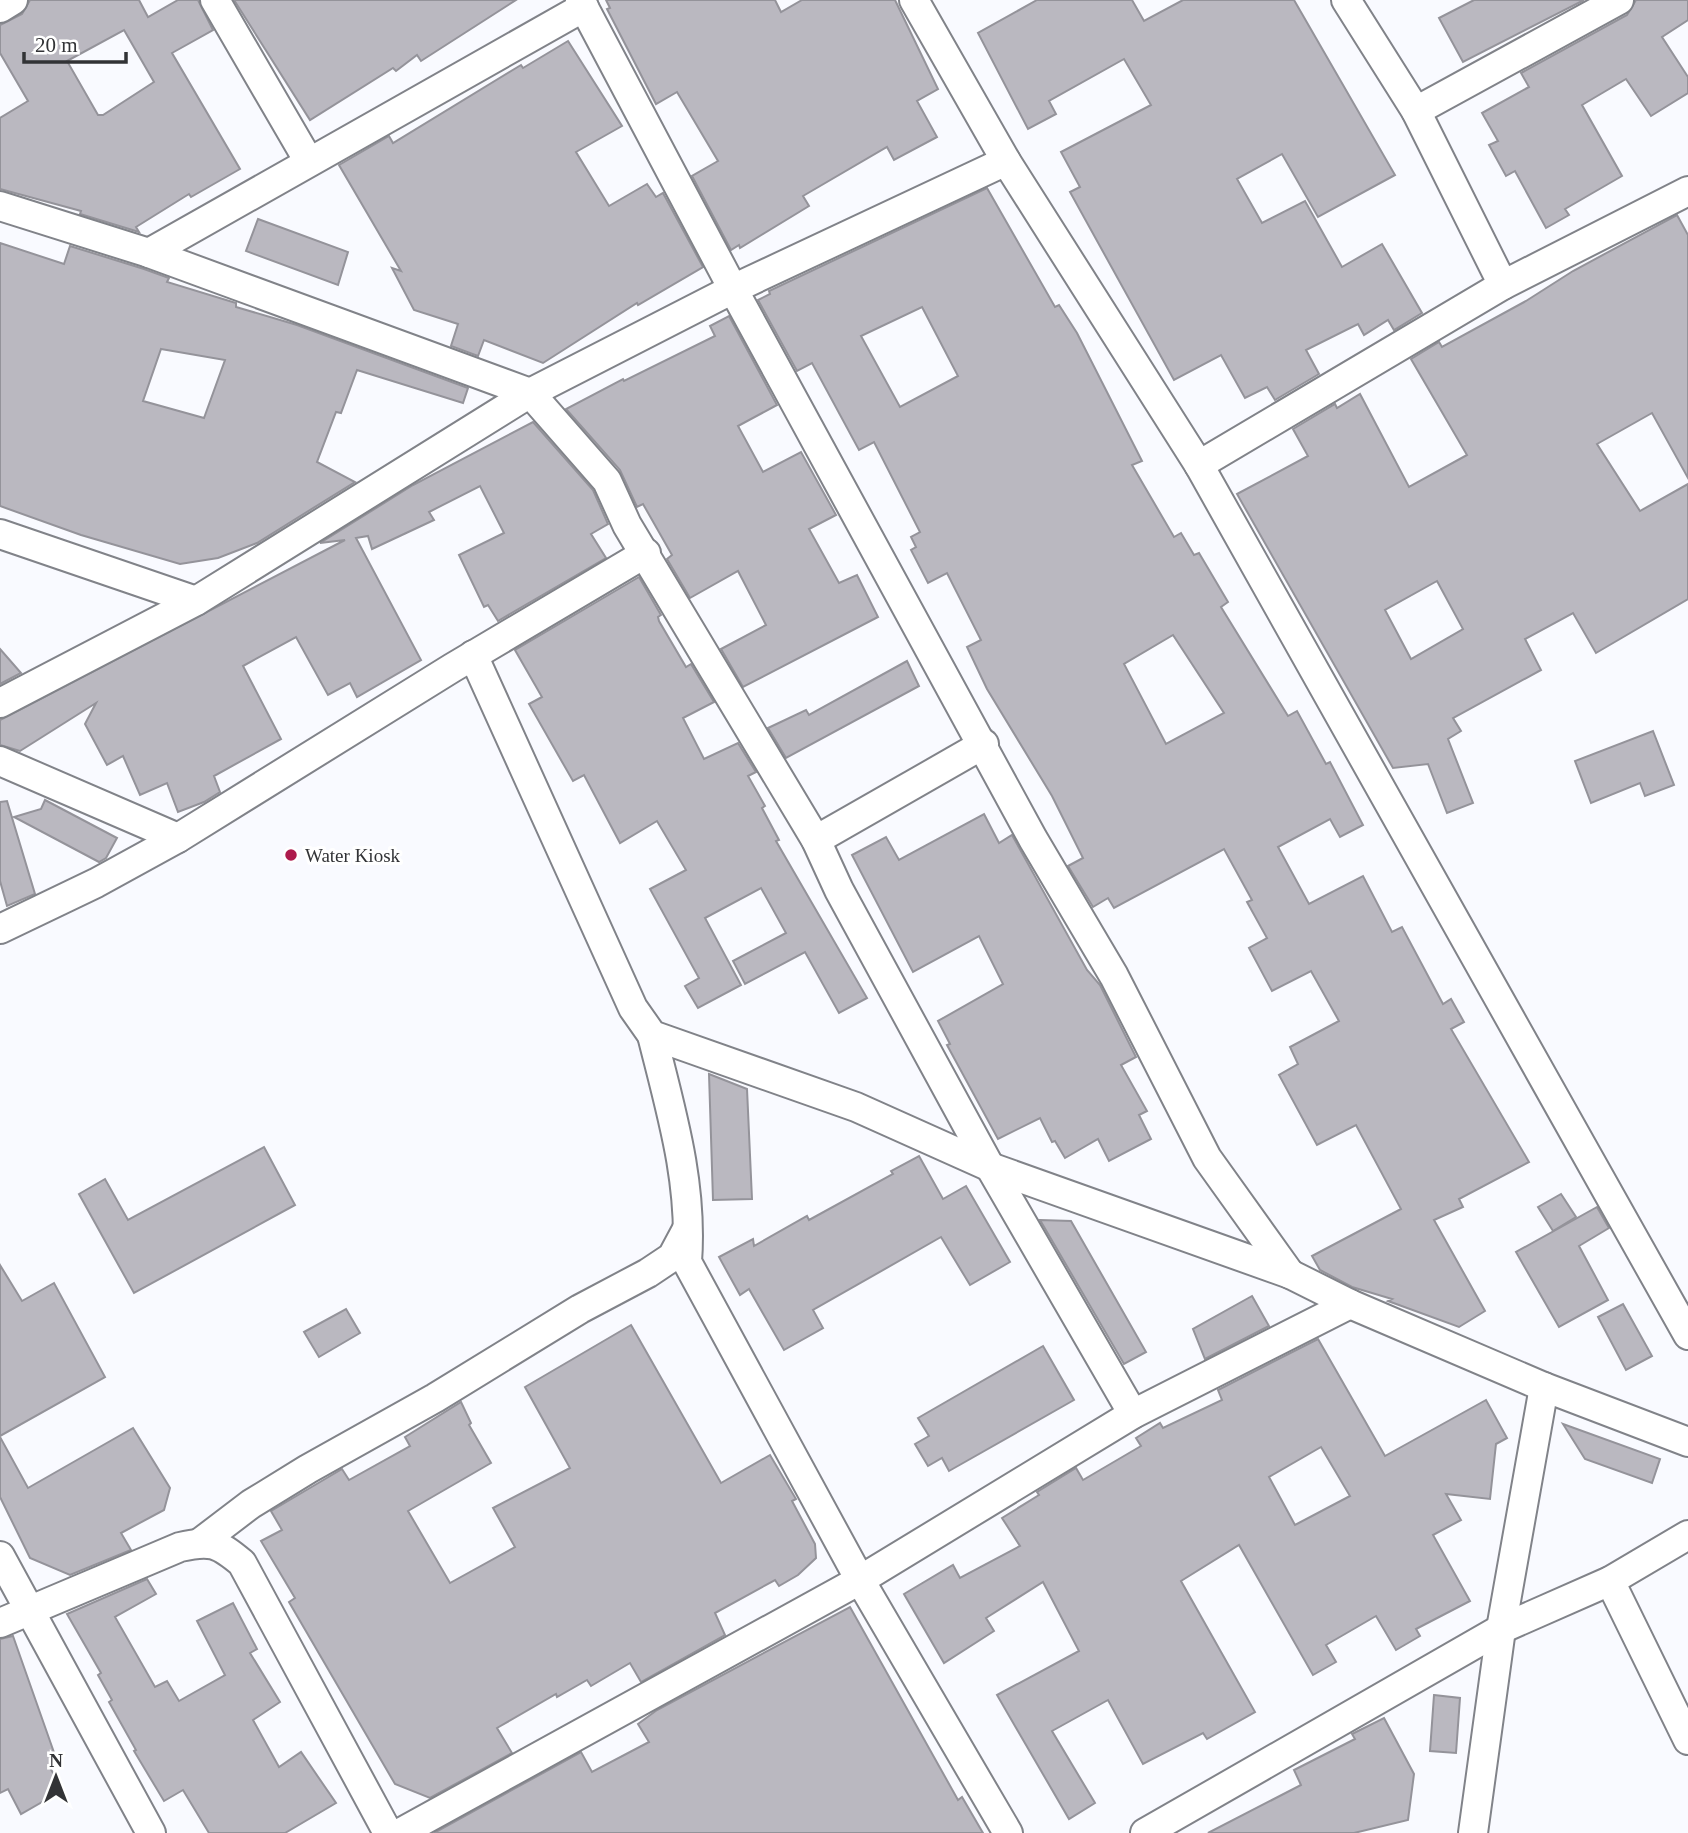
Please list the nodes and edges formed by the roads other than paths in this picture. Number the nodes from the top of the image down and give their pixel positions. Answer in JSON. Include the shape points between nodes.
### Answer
{"nodes":[{"id":1,"x":13,"y":0,"type":"edge"},
{"id":2,"x":215,"y":0,"type":"edge"},
{"id":3,"x":914,"y":0,"type":"edge"},
{"id":4,"x":1346,"y":0,"type":"edge"},
{"id":5,"x":1619,"y":0,"type":"edge"},
{"id":6,"x":582,"y":3,"type":"edge"},
{"id":7,"x":0,"y":8,"type":"edge"},
{"id":8,"x":1416,"y":111,"type":"junction"},
{"id":9,"x":309,"y":160,"type":"junction"},
{"id":10,"x":1006,"y":162,"type":"junction"},
{"id":11,"x":1688,"y":191,"type":"edge"},
{"id":12,"x":0,"y":206,"type":"edge"},
{"id":13,"x":149,"y":253,"type":"junction"},
{"id":14,"x":1503,"y":285,"type":"junction"},
{"id":15,"x":733,"y":289,"type":"junction"},
{"id":16,"x":530,"y":393,"type":"junction"},
{"id":17,"x":1199,"y":465,"type":"junction"},
{"id":18,"x":0,"y":534,"type":"edge"},
{"id":19,"x":646,"y":553,"type":"junction"},
{"id":20,"x":196,"y":601,"type":"junction"},
{"id":21,"x":472,"y":655,"type":"junction"},
{"id":22,"x":0,"y":704,"type":"edge"},
{"id":23,"x":984,"y":744,"type":"junction"},
{"id":24,"x":0,"y":761,"type":"edge"},
{"id":25,"x":178,"y":838,"type":"junction"},
{"id":26,"x":816,"y":840,"type":"junction"},
{"id":27,"x":0,"y":929,"type":"edge"},
{"id":28,"x":652,"y":1035,"type":"junction"},
{"id":29,"x":990,"y":1167,"type":"junction"},
{"id":30,"x":690,"y":1223,"type":"junction"},
{"id":31,"x":1290,"y":1274,"type":"junction"},
{"id":32,"x":1350,"y":1304,"type":"junction"},
{"id":33,"x":1688,"y":1335,"type":"edge"},
{"id":34,"x":1544,"y":1387,"type":"junction"},
{"id":35,"x":1133,"y":1414,"type":"junction"},
{"id":36,"x":1688,"y":1442,"type":"edge"},
{"id":37,"x":1688,"y":1535,"type":"edge"},
{"id":38,"x":201,"y":1542,"type":"junction"},
{"id":39,"x":0,"y":1556,"type":"edge"},
{"id":40,"x":860,"y":1580,"type":"junction"},
{"id":41,"x":1610,"y":1581,"type":"junction"},
{"id":42,"x":28,"y":1613,"type":"junction"},
{"id":43,"x":0,"y":1623,"type":"edge"},
{"id":44,"x":1501,"y":1629,"type":"junction"},
{"id":45,"x":1688,"y":1740,"type":"edge"},
{"id":46,"x":150,"y":1833,"type":"edge"},
{"id":47,"x":388,"y":1833,"type":"edge"},
{"id":48,"x":400,"y":1833,"type":"edge"},
{"id":49,"x":1009,"y":1833,"type":"edge"},
{"id":50,"x":1145,"y":1833,"type":"edge"},
{"id":51,"x":1473,"y":1833,"type":"edge"}],
"edges":[{"from":1,"to":7,"type":"street"},
{"from":2,"to":9,"type":"street"},
{"from":3,"to":10,"type":"street"},
{"from":4,"to":8,"type":"street"},
{"from":5,"to":8,"type":"street"},
{"from":6,"to":9,"type":"street"},
{"from":6,"to":15,"type":"street"},
{"from":8,"to":14,"type":"street"},
{"from":9,"to":13,"type":"street"},
{"from":10,"to":15,"type":"street"},
{"from":10,"to":17,"type":"street"},
{"from":11,"to":14,"type":"street"},
{"from":12,"to":13,"type":"street"},
{"from":13,"to":16,"type":"street"},
{"from":14,"to":17,"type":"street"},
{"from":15,"to":16,"type":"street"},
{"from":15,"to":23,"type":"street"},
{"from":16,"to":19,"type":"street","via":[[607,481],[626,525]]},
{"from":16,"to":20,"type":"street"},
{"from":17,"to":33,"type":"street"},
{"from":18,"to":20,"type":"street"},
{"from":19,"to":21,"type":"street"},
{"from":19,"to":26,"type":"street"},
{"from":20,"to":22,"type":"street"},
{"from":21,"to":25,"type":"street"},
{"from":21,"to":28,"type":"street","via":[[633,1008]]},
{"from":23,"to":26,"type":"street"},
{"from":23,"to":31,"type":"street","via":[[1033,839],[1114,976],[1207,1158]]},
{"from":24,"to":25,"type":"street"},
{"from":25,"to":27,"type":"street"},
{"from":26,"to":29,"type":"street"},
{"from":28,"to":29,"type":"street","via":[[856,1107]]},
{"from":28,"to":30,"type":"street","via":[[681,1149]]},
{"from":29,"to":31,"type":"street"},
{"from":29,"to":35,"type":"street"},
{"from":30,"to":38,"type":"street","via":[[672,1257],[648,1273],[309,1469]]},
{"from":30,"to":40,"type":"street","via":[[687,1262]]},
{"from":31,"to":32,"type":"street"},
{"from":32,"to":34,"type":"street"},
{"from":32,"to":35,"type":"street"},
{"from":34,"to":36,"type":"street"},
{"from":34,"to":44,"type":"street"},
{"from":35,"to":40,"type":"street"},
{"from":37,"to":41,"type":"street"},
{"from":38,"to":42,"type":"street"},
{"from":38,"to":47,"type":"street","via":[[221,1545],[242,1563]]},
{"from":39,"to":42,"type":"street"},
{"from":40,"to":48,"type":"street"},
{"from":40,"to":49,"type":"street"},
{"from":41,"to":44,"type":"street"},
{"from":41,"to":45,"type":"street"},
{"from":42,"to":43,"type":"street"},
{"from":42,"to":46,"type":"street"},
{"from":44,"to":50,"type":"street"},
{"from":44,"to":51,"type":"street"}]}
